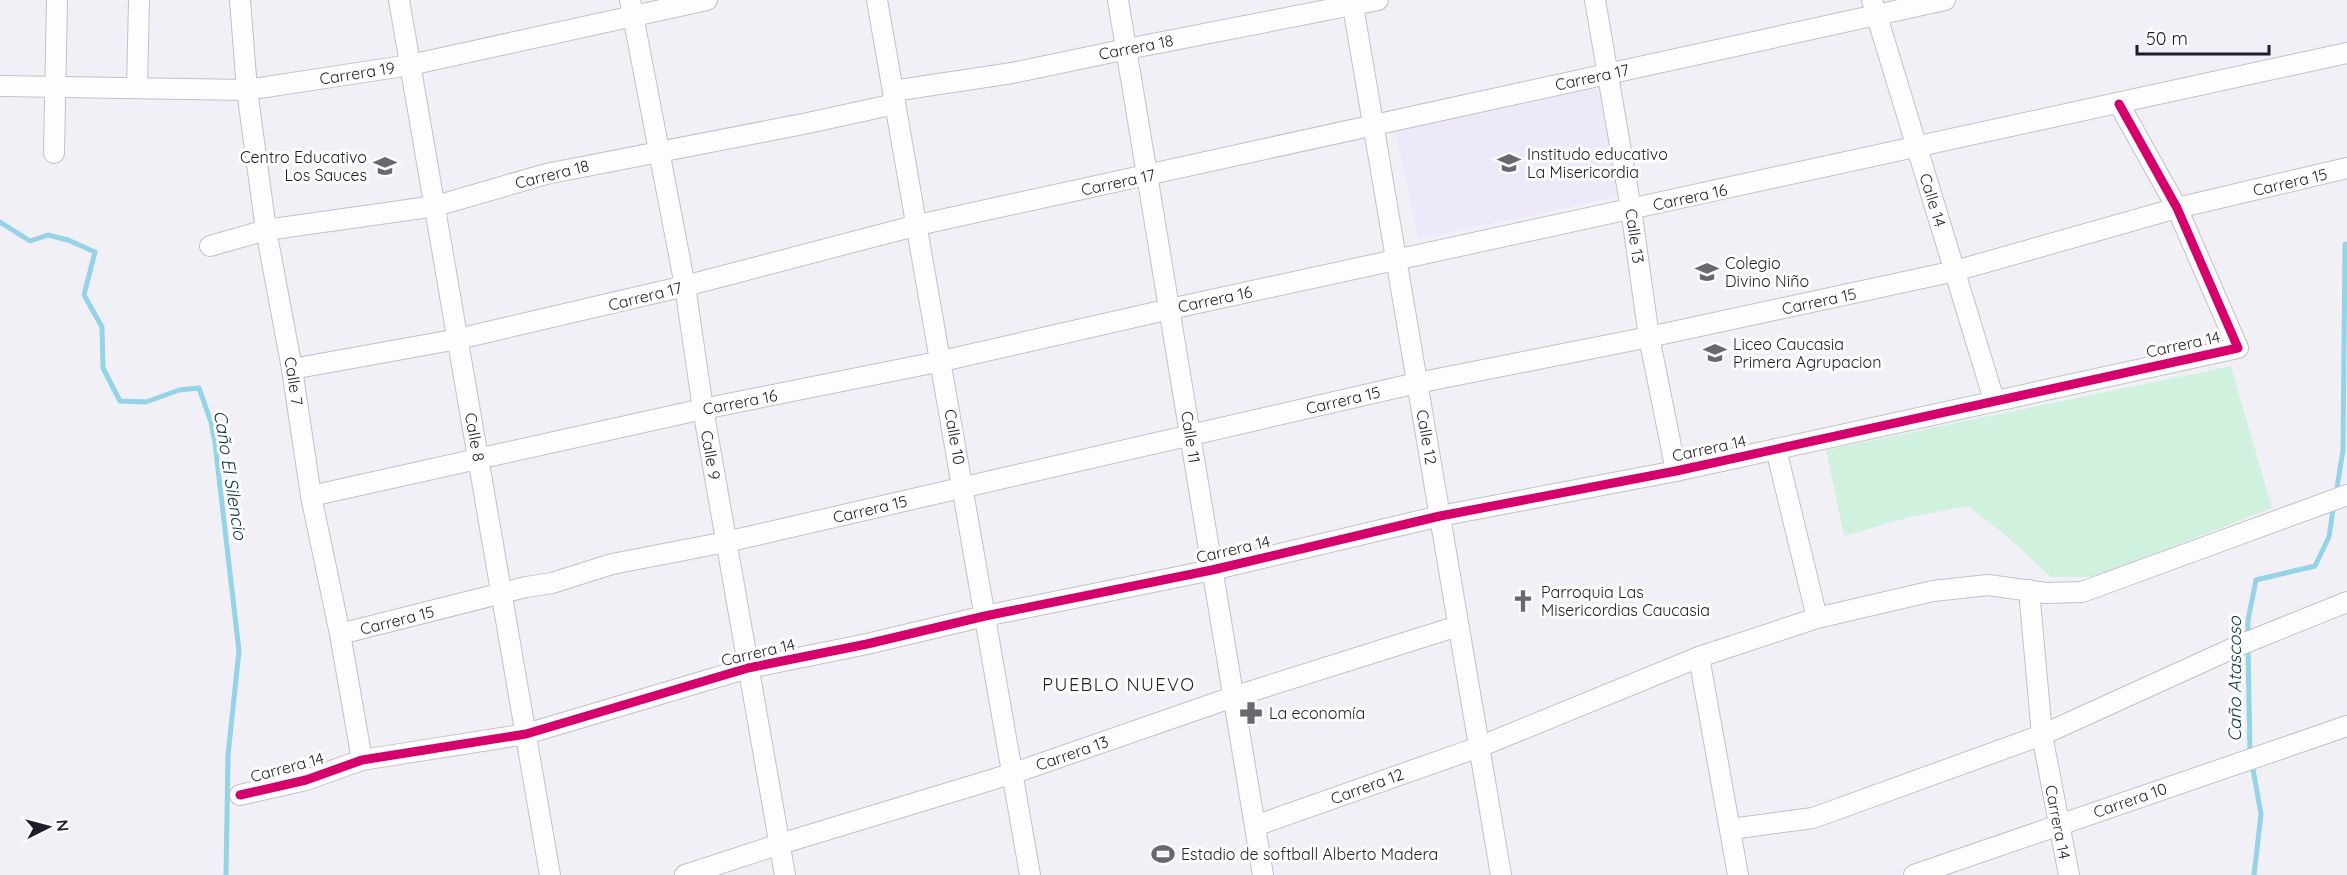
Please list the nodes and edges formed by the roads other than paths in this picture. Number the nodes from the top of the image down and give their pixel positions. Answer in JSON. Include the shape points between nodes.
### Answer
{"nodes":[{"id":1,"x":57,"y":0,"type":"edge"},
{"id":2,"x":139,"y":0,"type":"edge"},
{"id":3,"x":240,"y":0,"type":"edge"},
{"id":4,"x":399,"y":0,"type":"edge"},
{"id":5,"x":707,"y":0,"type":"edge"},
{"id":6,"x":877,"y":0,"type":"edge"},
{"id":7,"x":1118,"y":0,"type":"edge"},
{"id":8,"x":1378,"y":0,"type":"edge"},
{"id":9,"x":1595,"y":0,"type":"edge"},
{"id":10,"x":1945,"y":0,"type":"edge"},
{"id":11,"x":1352,"y":3,"type":"edge"},
{"id":12,"x":1875,"y":7,"type":"edge"},
{"id":13,"x":631,"y":8,"type":"edge"},
{"id":14,"x":1127,"y":49,"type":"junction"},
{"id":15,"x":2347,"y":53,"type":"edge"},
{"id":16,"x":410,"y":65,"type":"junction"},
{"id":17,"x":1608,"y":74,"type":"junction"},
{"id":18,"x":0,"y":86,"type":"edge"},
{"id":19,"x":56,"y":87,"type":"junction"},
{"id":20,"x":137,"y":88,"type":"junction"},
{"id":21,"x":247,"y":90,"type":"junction"},
{"id":22,"x":894,"y":97,"type":"junction"},
{"id":23,"x":2119,"y":104,"type":"junction"},
{"id":24,"x":1373,"y":125,"type":"junction"},
{"id":25,"x":1917,"y":147,"type":"junction"},
{"id":26,"x":658,"y":151,"type":"junction"},
{"id":27,"x":54,"y":153,"type":"dead end"},
{"id":28,"x":2347,"y":168,"type":"edge"},
{"id":29,"x":1148,"y":175,"type":"junction"},
{"id":30,"x":436,"y":206,"type":"junction"},
{"id":31,"x":2177,"y":208,"type":"junction"},
{"id":32,"x":1631,"y":209,"type":"junction"},
{"id":33,"x":918,"y":225,"type":"junction"},
{"id":34,"x":266,"y":230,"type":"junction"},
{"id":35,"x":210,"y":246,"type":"dead end"},
{"id":36,"x":1396,"y":260,"type":"junction"},
{"id":37,"x":1955,"y":271,"type":"junction"},
{"id":38,"x":685,"y":286,"type":"junction"},
{"id":39,"x":1170,"y":309,"type":"junction"},
{"id":40,"x":1649,"y":337,"type":"junction"},
{"id":41,"x":458,"y":339,"type":"junction"},
{"id":42,"x":942,"y":361,"type":"junction"},
{"id":43,"x":292,"y":369,"type":"junction"},
{"id":44,"x":1417,"y":383,"type":"junction"},
{"id":45,"x":1994,"y":400,"type":"junction"},
{"id":46,"x":703,"y":409,"type":"junction"},
{"id":47,"x":1190,"y":435,"type":"junction"},
{"id":48,"x":1776,"y":449,"type":"junction"},
{"id":49,"x":479,"y":458,"type":"junction"},
{"id":50,"x":1676,"y":471,"type":"junction"},
{"id":51,"x":964,"y":488,"type":"junction"},
{"id":52,"x":311,"y":496,"type":"junction"},
{"id":53,"x":2340,"y":498,"type":"edge"},
{"id":54,"x":1440,"y":516,"type":"junction"},
{"id":55,"x":726,"y":542,"type":"junction"},
{"id":56,"x":1212,"y":570,"type":"junction"},
{"id":57,"x":2029,"y":590,"type":"junction"},
{"id":58,"x":502,"y":594,"type":"junction"},
{"id":59,"x":2347,"y":602,"type":"edge"},
{"id":60,"x":986,"y":616,"type":"junction"},
{"id":61,"x":1817,"y":618,"type":"junction"},
{"id":62,"x":1458,"y":626,"type":"junction"},
{"id":63,"x":340,"y":634,"type":"junction"},
{"id":64,"x":1699,"y":657,"type":"junction"},
{"id":65,"x":748,"y":668,"type":"junction"},
{"id":66,"x":1233,"y":697,"type":"junction"},
{"id":67,"x":2347,"y":726,"type":"edge"},
{"id":68,"x":526,"y":734,"type":"junction"},
{"id":69,"x":2042,"y":735,"type":"junction"},
{"id":70,"x":1479,"y":747,"type":"junction"},
{"id":71,"x":363,"y":760,"type":"junction"},
{"id":72,"x":1014,"y":773,"type":"junction"},
{"id":73,"x":240,"y":795,"type":"dead end"},
{"id":74,"x":2058,"y":825,"type":"junction"},
{"id":75,"x":1255,"y":826,"type":"junction"},
{"id":76,"x":1731,"y":829,"type":"junction"},
{"id":77,"x":780,"y":844,"type":"junction"},
{"id":78,"x":550,"y":875,"type":"edge"},
{"id":79,"x":685,"y":875,"type":"edge"},
{"id":80,"x":785,"y":875,"type":"edge"},
{"id":81,"x":1030,"y":875,"type":"edge"},
{"id":82,"x":1263,"y":875,"type":"edge"},
{"id":83,"x":1501,"y":875,"type":"edge"},
{"id":84,"x":1738,"y":875,"type":"edge"},
{"id":85,"x":1914,"y":875,"type":"edge"},
{"id":86,"x":2069,"y":875,"type":"edge"}],
"edges":[{"from":1,"to":19,"type":"street"},
{"from":2,"to":20,"type":"street"},
{"from":3,"to":21,"type":"street","name":"Calle 7"},
{"from":4,"to":16,"type":"street","name":"Calle 8"},
{"from":5,"to":13,"type":"street","name":"Carrera 19"},
{"from":6,"to":22,"type":"street","name":"Calle 10"},
{"from":7,"to":14,"type":"street","name":"Calle 11"},
{"from":8,"to":11,"type":"street","name":"Carrera 18"},
{"from":9,"to":17,"type":"street","name":"Calle 13"},
{"from":10,"to":12,"type":"street","name":"Carrera 17"},
{"from":11,"to":14,"type":"street","name":"Carrera 18"},
{"from":11,"to":24,"type":"street","name":"Calle 12"},
{"from":12,"to":17,"type":"street","name":"Carrera 17"},
{"from":12,"to":25,"type":"street","name":"Calle 14"},
{"from":13,"to":16,"type":"street","name":"Carrera 19"},
{"from":13,"to":26,"type":"street","name":"Calle 9"},
{"from":14,"to":22,"type":"street","name":"Carrera 18"},
{"from":14,"to":29,"type":"street","name":"Calle 11"},
{"from":15,"to":23,"type":"street","name":"Carrera 16"},
{"from":16,"to":21,"type":"street","name":"Carrera 19"},
{"from":16,"to":30,"type":"street","name":"Calle 8"},
{"from":17,"to":24,"type":"street","name":"Carrera 17"},
{"from":17,"to":32,"type":"street","name":"Calle 13"},
{"from":18,"to":19,"type":"street","name":"Carrera 19"},
{"from":19,"to":20,"type":"street","name":"Carrera 19"},
{"from":19,"to":27,"type":"street"},
{"from":20,"to":21,"type":"street","name":"Carrera 19"},
{"from":21,"to":34,"type":"street","name":"Calle 7"},
{"from":22,"to":26,"type":"street","name":"Carrera 18"},
{"from":22,"to":33,"type":"street","name":"Calle 10"},
{"from":23,"to":25,"type":"street","name":"Carrera 16"},
{"from":23,"to":31,"type":"street"},
{"from":24,"to":29,"type":"street","name":"Carrera 17"},
{"from":24,"to":36,"type":"street","name":"Calle 12"},
{"from":25,"to":32,"type":"street","name":"Carrera 16"},
{"from":25,"to":37,"type":"street","name":"Calle 14"},
{"from":26,"to":30,"type":"street","name":"Carrera 18","via":[[546,174]]},
{"from":26,"to":38,"type":"street","name":"Calle 9"},
{"from":28,"to":31,"type":"street","name":"Carrera 15"},
{"from":29,"to":33,"type":"street","name":"Carrera 17"},
{"from":29,"to":39,"type":"street","name":"Calle 11"},
{"from":30,"to":34,"type":"street","name":"Carrera 18"},
{"from":30,"to":41,"type":"street","name":"Calle 8"},
{"from":31,"to":37,"type":"street","name":"Carrera 15"},
{"from":31,"to":45,"type":"street","name":"Carrera 14","via":[[2238,348]]},
{"from":32,"to":36,"type":"street","name":"Carrera 16"},
{"from":32,"to":40,"type":"street","name":"Calle 13"},
{"from":33,"to":38,"type":"street","name":"Carrera 17"},
{"from":33,"to":42,"type":"street","name":"Calle 10"},
{"from":34,"to":35,"type":"street","name":"Carrera 18"},
{"from":34,"to":43,"type":"street","name":"Calle 7"},
{"from":36,"to":39,"type":"street","name":"Carrera 16"},
{"from":36,"to":44,"type":"street","name":"Calle 12"},
{"from":37,"to":40,"type":"street","name":"Carrera 15"},
{"from":37,"to":45,"type":"street","name":"Calle 14"},
{"from":38,"to":41,"type":"street","name":"Carrera 17"},
{"from":38,"to":46,"type":"street","name":"Calle 9"},
{"from":39,"to":42,"type":"street","name":"Carrera 16"},
{"from":39,"to":47,"type":"street","name":"Calle 11"},
{"from":40,"to":44,"type":"street","name":"Carrera 15"},
{"from":40,"to":50,"type":"street","name":"Calle 13"},
{"from":41,"to":43,"type":"street","name":"Carrera 17"},
{"from":41,"to":49,"type":"street","name":"Calle 8"},
{"from":42,"to":46,"type":"street","name":"Carrera 16"},
{"from":42,"to":51,"type":"street","name":"Calle 10"},
{"from":43,"to":52,"type":"street","name":"Calle 7"},
{"from":44,"to":47,"type":"street","name":"Carrera 15"},
{"from":44,"to":54,"type":"street","name":"Calle 12"},
{"from":45,"to":48,"type":"street","name":"Carrera 14"},
{"from":46,"to":49,"type":"street","name":"Carrera 16"},
{"from":46,"to":55,"type":"street","name":"Calle 9"},
{"from":47,"to":51,"type":"street","name":"Carrera 15"},
{"from":47,"to":56,"type":"street","name":"Calle 11"},
{"from":48,"to":50,"type":"street","name":"Carrera 14"},
{"from":48,"to":61,"type":"street"},
{"from":49,"to":52,"type":"street","name":"Carrera 16"},
{"from":49,"to":58,"type":"street","name":"Calle 8"},
{"from":50,"to":54,"type":"street","name":"Carrera 14"},
{"from":51,"to":55,"type":"street","name":"Carrera 15"},
{"from":51,"to":60,"type":"street","name":"Calle 10"},
{"from":52,"to":63,"type":"street","name":"Calle 7"},
{"from":53,"to":57,"type":"street","name":"Carrera 12","via":[[2082,592]]},
{"from":54,"to":56,"type":"street","name":"Carrera 14"},
{"from":54,"to":62,"type":"street","name":"Calle 12"},
{"from":55,"to":58,"type":"street","name":"Carrera 15","via":[[612,564]]},
{"from":55,"to":65,"type":"street","name":"Calle 9"},
{"from":56,"to":60,"type":"street","name":"Carrera 14"},
{"from":56,"to":66,"type":"street","name":"Calle 11"},
{"from":57,"to":61,"type":"street","name":"Carrera 12","via":[[1988,585],[1933,591]]},
{"from":57,"to":69,"type":"street","name":"Carrera 14"},
{"from":58,"to":63,"type":"street","name":"Carrera 15"},
{"from":58,"to":68,"type":"street","name":"Calle 8"},
{"from":59,"to":69,"type":"street","via":[[2248,641]]},
{"from":60,"to":65,"type":"street","name":"Carrera 14"},
{"from":60,"to":72,"type":"street","name":"Calle 10"},
{"from":61,"to":64,"type":"street","name":"Carrera 12"},
{"from":62,"to":66,"type":"street","name":"Carrera 13"},
{"from":62,"to":70,"type":"street","name":"Calle 12"},
{"from":63,"to":71,"type":"street","name":"Calle 7"},
{"from":64,"to":70,"type":"street","name":"Carrera 12"},
{"from":64,"to":76,"type":"street"},
{"from":65,"to":68,"type":"street","name":"Carrera 14"},
{"from":65,"to":77,"type":"street","name":"Calle 9"},
{"from":66,"to":72,"type":"street","name":"Carrera 13"},
{"from":66,"to":75,"type":"street","name":"Calle 11"},
{"from":67,"to":74,"type":"street","name":"Carrera 10"},
{"from":68,"to":71,"type":"street","name":"Carrera 14"},
{"from":68,"to":78,"type":"street","name":"Calle 8"},
{"from":69,"to":74,"type":"street","name":"Carrera 14"},
{"from":69,"to":76,"type":"street","via":[[1813,818]]},
{"from":70,"to":75,"type":"street","name":"Carrera 12"},
{"from":70,"to":83,"type":"street","name":"Calle 12"},
{"from":71,"to":73,"type":"street","name":"Carrera 14","via":[[306,780]]},
{"from":72,"to":77,"type":"street","name":"Carrera 13"},
{"from":72,"to":81,"type":"street","name":"Calle 10"},
{"from":74,"to":85,"type":"street","name":"Carrera 10"},
{"from":74,"to":86,"type":"street","name":"Carrera 14"},
{"from":75,"to":82,"type":"street","name":"Calle 11"},
{"from":76,"to":84,"type":"street"},
{"from":77,"to":79,"type":"street","name":"Carrera 13"},
{"from":77,"to":80,"type":"street","name":"Calle 9"}]}
